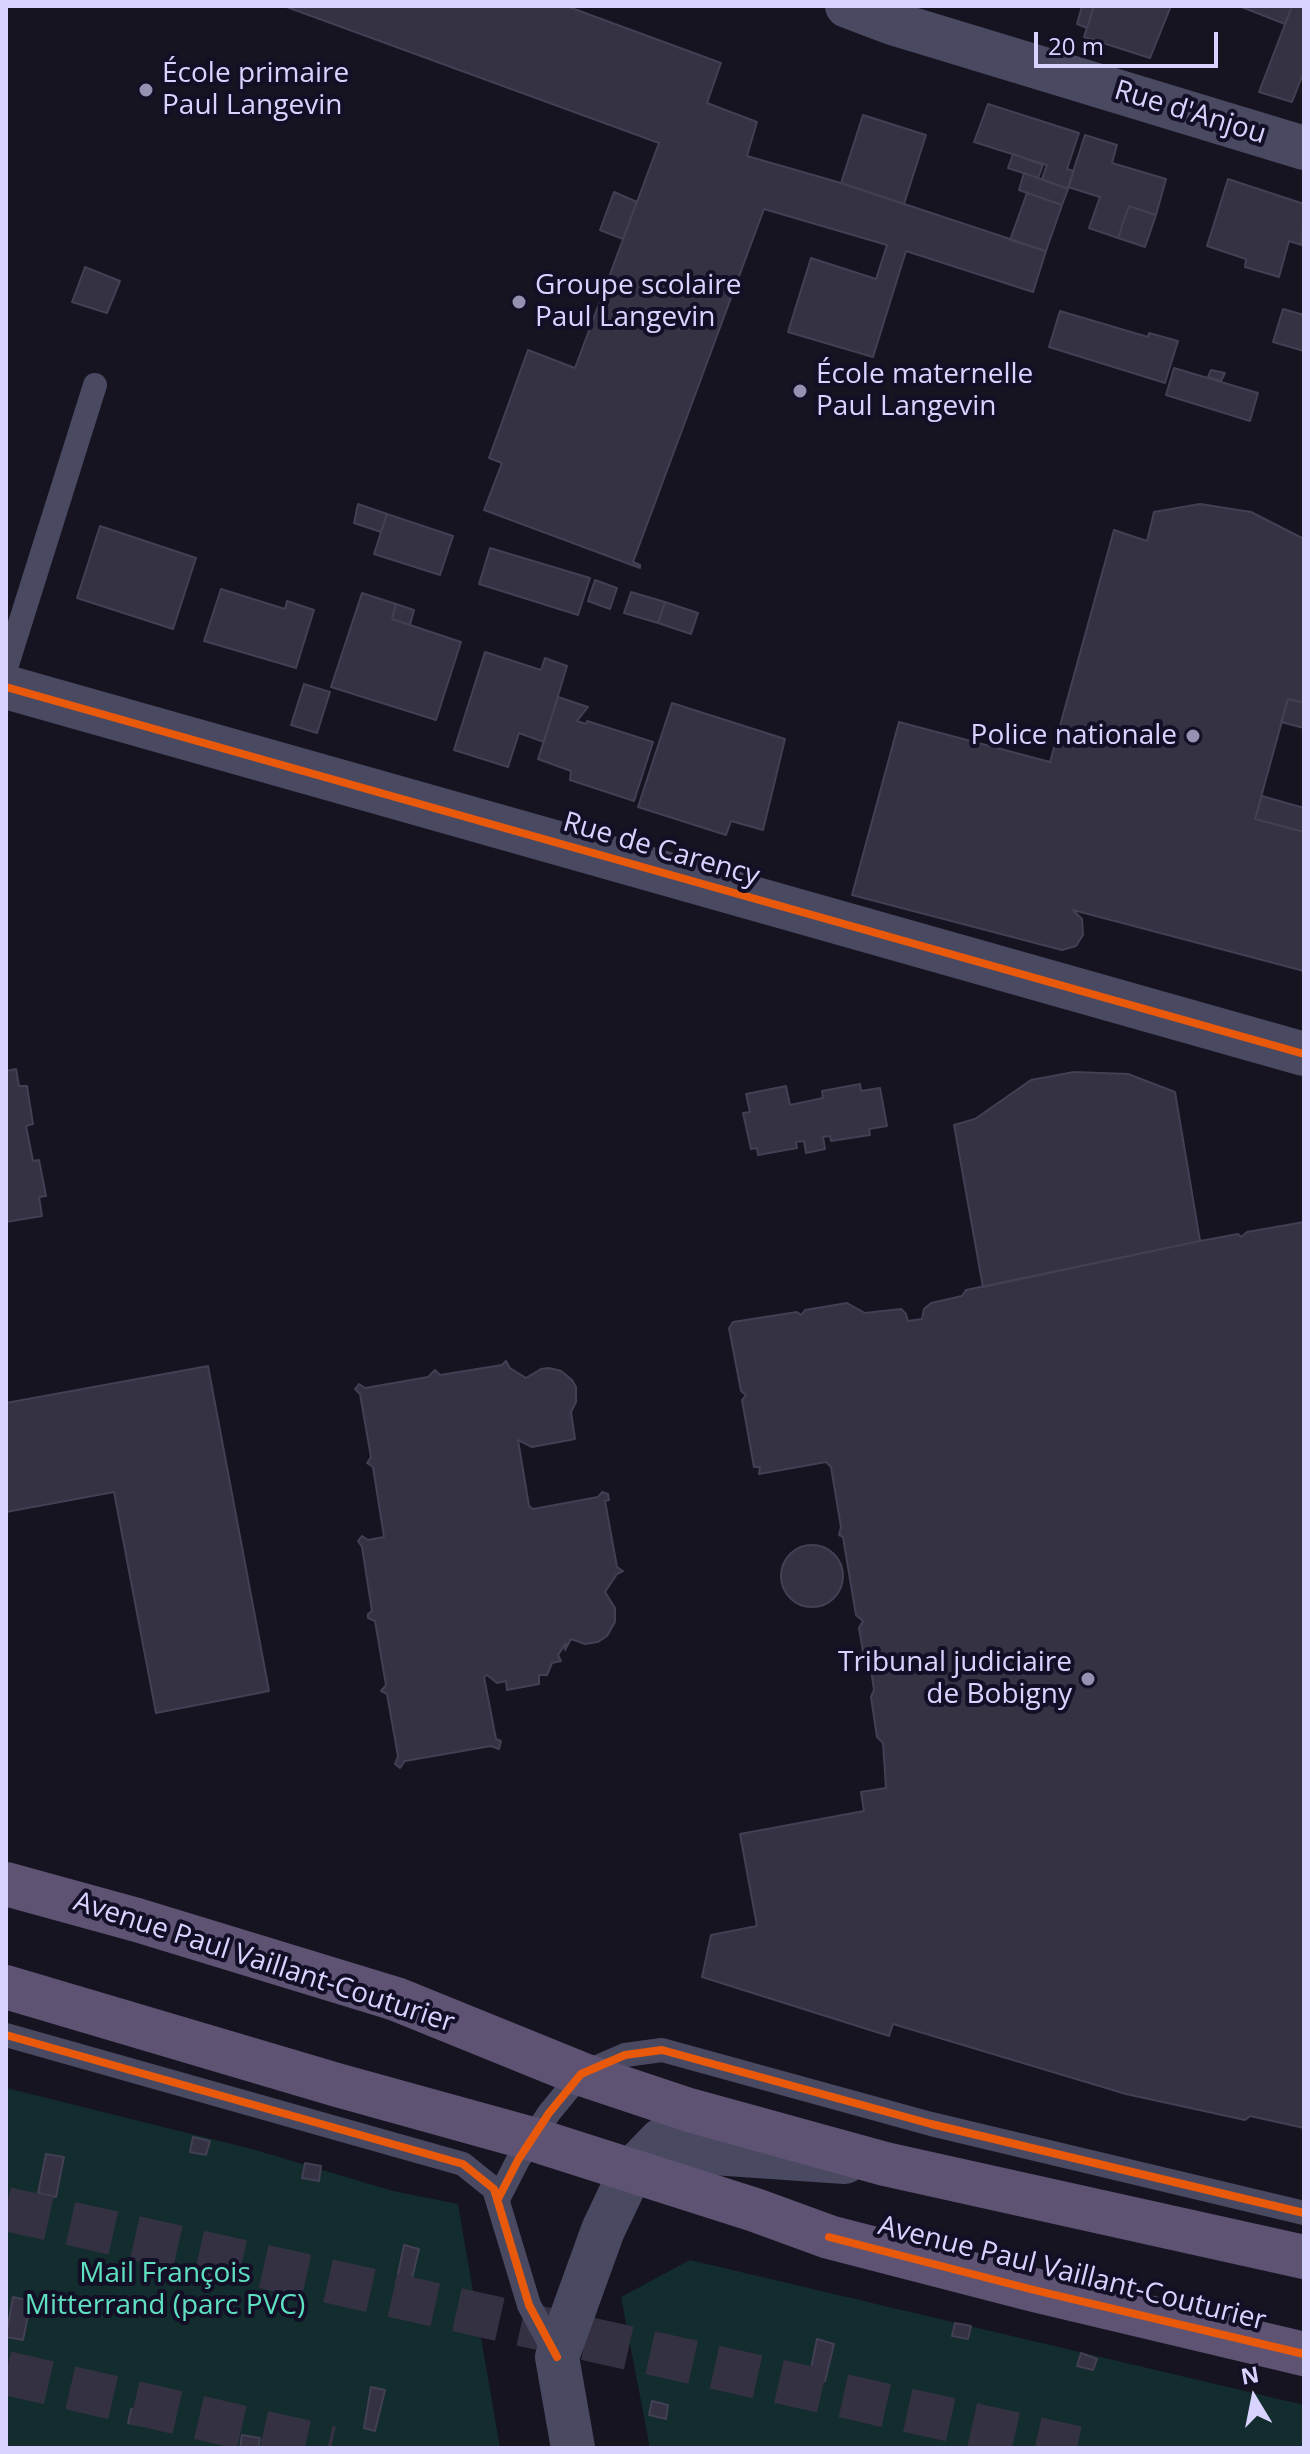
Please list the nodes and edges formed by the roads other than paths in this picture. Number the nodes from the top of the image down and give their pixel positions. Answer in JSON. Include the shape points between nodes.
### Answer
{"nodes":[{"id":1,"x":847,"y":6,"type":"edge"},
{"id":2,"x":895,"y":14,"type":"edge"},
{"id":3,"x":1304,"y":148,"type":"edge"},
{"id":4,"x":95,"y":385,"type":"dead end"},
{"id":5,"x":6,"y":668,"type":"edge"},
{"id":6,"x":6,"y":687,"type":"edge"},
{"id":7,"x":1304,"y":1054,"type":"edge"},
{"id":8,"x":6,"y":1884,"type":"edge"},
{"id":9,"x":6,"y":1987,"type":"edge"},
{"id":10,"x":6,"y":2035,"type":"edge"},
{"id":11,"x":581,"y":2074,"type":"junction"},
{"id":12,"x":532,"y":2139,"type":"junction"},
{"id":13,"x":885,"y":2164,"type":"junction"},
{"id":14,"x":631,"y":2171,"type":"junction"},
{"id":15,"x":498,"y":2199,"type":"junction"},
{"id":16,"x":1304,"y":2213,"type":"edge"},
{"id":17,"x":1304,"y":2257,"type":"edge"},
{"id":18,"x":1304,"y":2354,"type":"edge"},
{"id":19,"x":557,"y":2357,"type":"junction"},
{"id":20,"x":573,"y":2448,"type":"edge"}],
"edges":[{"from":1,"to":2,"type":"street","name":"Rue d'Anjou"},
{"from":2,"to":3,"type":"street","name":"Rue d'Anjou"},
{"from":4,"to":5,"type":"lane"},
{"from":6,"to":7,"type":"street","name":"Rue de Carency"},
{"from":8,"to":11,"type":"main road","name":"Avenue Paul Vaillant-Couturier","via":[[396,1999]]},
{"from":9,"to":12,"type":"main road","name":"Avenue Paul Vaillant-Couturier"},
{"from":10,"to":15,"type":"lane","via":[[463,2164],[494,2189]]},
{"from":11,"to":12,"type":"lane"},
{"from":11,"to":13,"type":"main road","name":"Avenue Paul Vaillant-Couturier"},
{"from":11,"to":16,"type":"lane","via":[[625,2055],[662,2050],[931,2124]]},
{"from":12,"to":14,"type":"main road","name":"Avenue Paul Vaillant-Couturier"},
{"from":12,"to":15,"type":"lane"},
{"from":13,"to":14,"type":"street","name":"Avenue Paul Vaillant-Couturier","via":[[713,2153],[661,2140]]},
{"from":13,"to":17,"type":"main road","name":"Avenue Paul Vaillant-Couturier"},
{"from":14,"to":18,"type":"main road","name":"Avenue Paul Vaillant-Couturier","via":[[829,2237]]},
{"from":14,"to":19,"type":"street","via":[[598,2242]]},
{"from":15,"to":19,"type":"lane","via":[[529,2305]]},
{"from":19,"to":20,"type":"street"}]}
